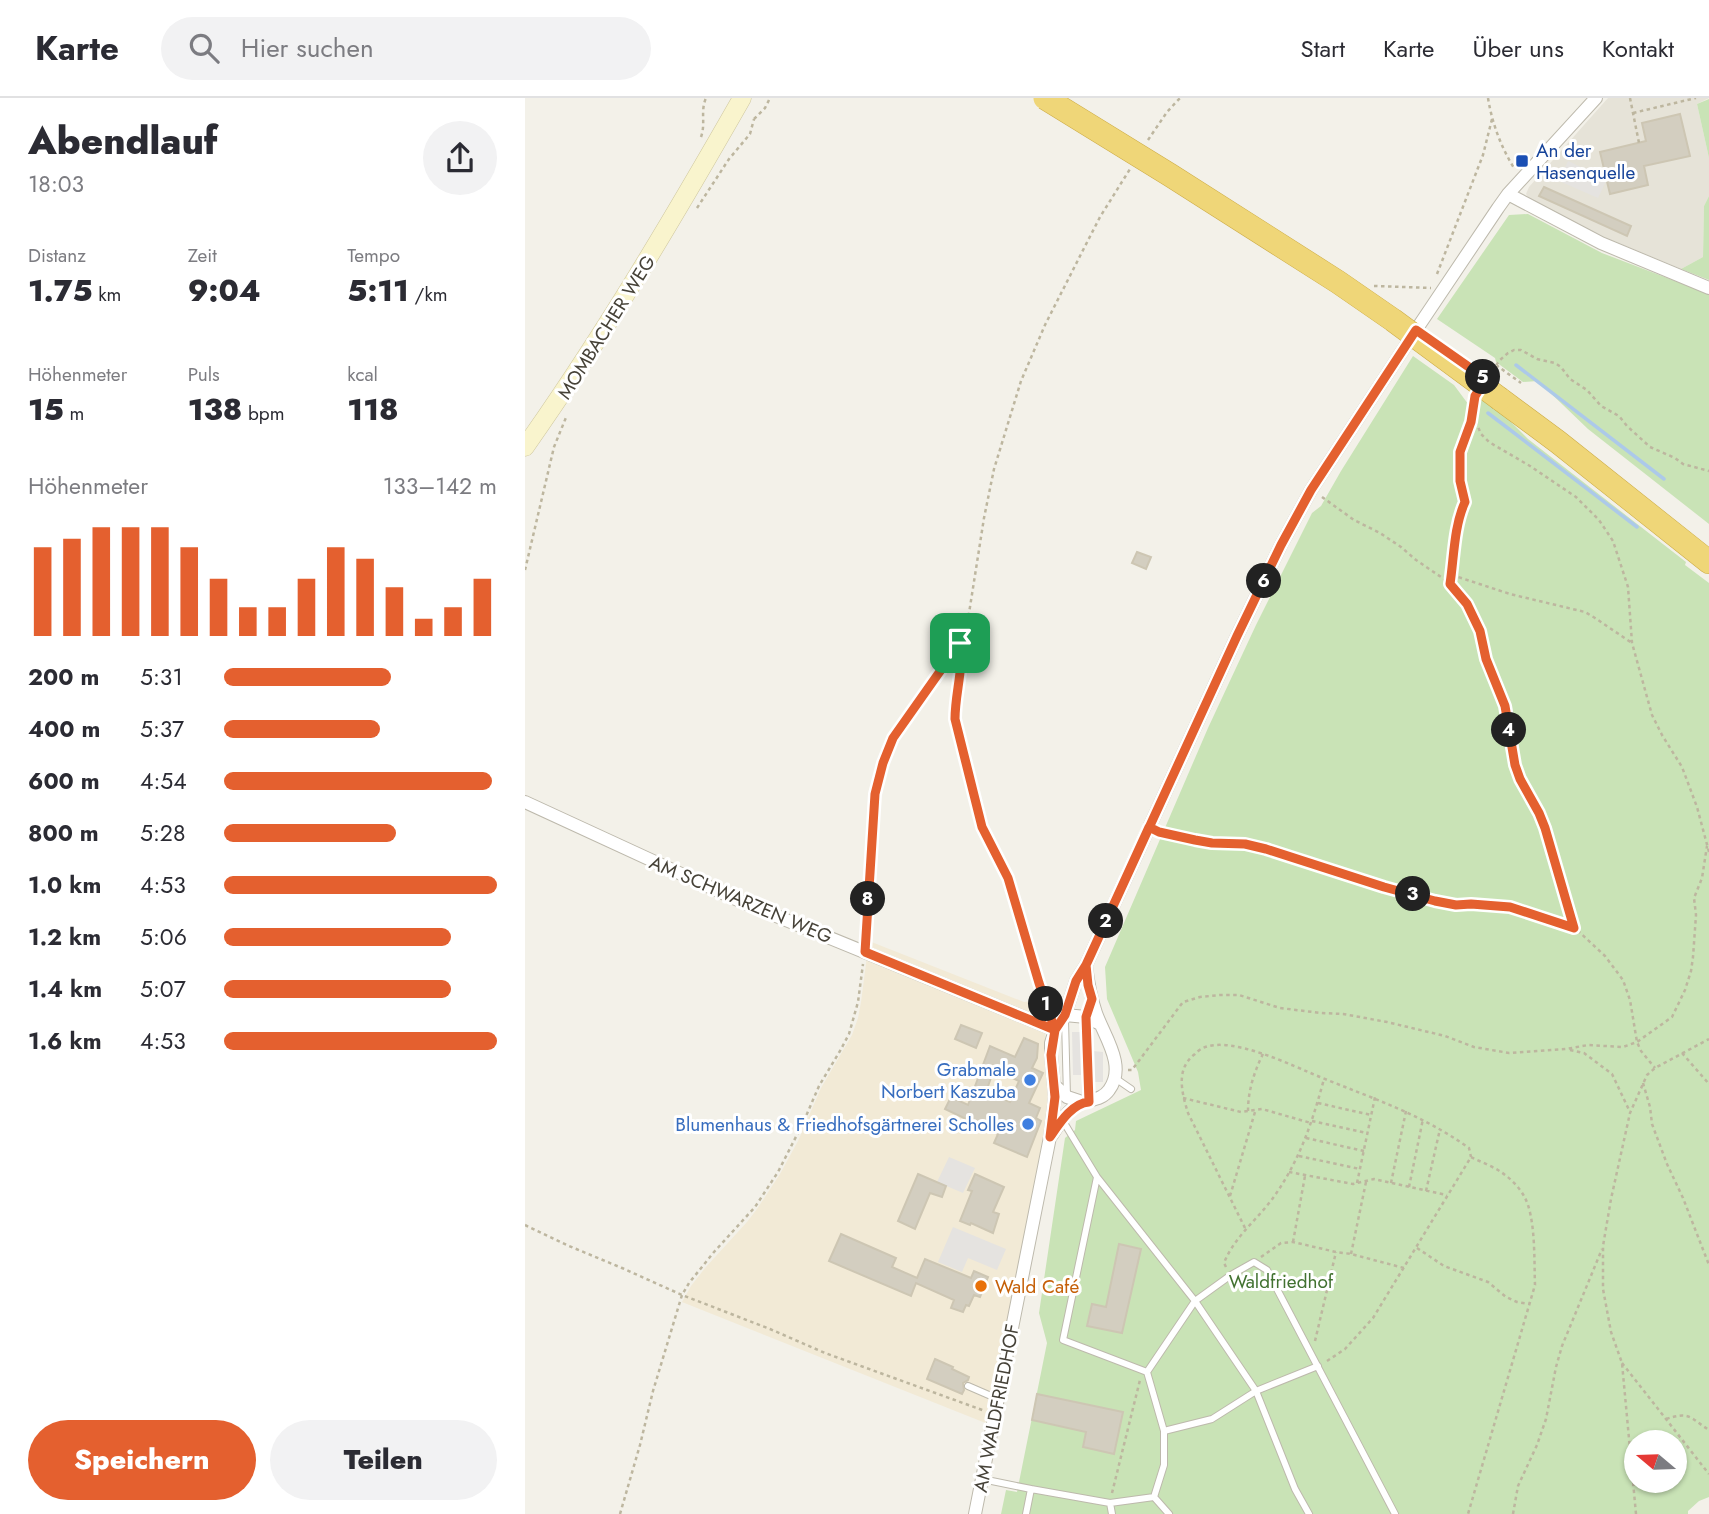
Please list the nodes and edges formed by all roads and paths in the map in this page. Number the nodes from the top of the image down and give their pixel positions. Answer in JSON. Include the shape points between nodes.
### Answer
{"nodes":[{"id":1,"x":706,"y":98,"type":"edge"},
{"id":2,"x":742,"y":98,"type":"edge"},
{"id":3,"x":770,"y":98,"type":"edge"},
{"id":4,"x":1045,"y":98,"type":"edge"},
{"id":5,"x":1074,"y":98,"type":"edge"},
{"id":6,"x":1180,"y":98,"type":"edge"},
{"id":7,"x":1488,"y":98,"type":"edge"},
{"id":8,"x":1596,"y":98,"type":"edge"},
{"id":9,"x":1630,"y":98,"type":"edge"},
{"id":10,"x":1696,"y":98,"type":"edge"},
{"id":11,"x":1633,"y":113,"type":"junction"},
{"id":12,"x":1492,"y":119,"type":"junction"},
{"id":13,"x":701,"y":138,"type":"dead end"},
{"id":14,"x":1639,"y":143,"type":"dead end"},
{"id":15,"x":1144,"y":147,"type":"dead end"},
{"id":16,"x":1132,"y":165,"type":"dead end"},
{"id":17,"x":1522,"y":179,"type":"junction"},
{"id":18,"x":1508,"y":194,"type":"junction"},
{"id":19,"x":696,"y":210,"type":"dead end"},
{"id":20,"x":1436,"y":278,"type":"dead end"},
{"id":21,"x":1709,"y":288,"type":"edge"},
{"id":22,"x":1496,"y":365,"type":"junction"},
{"id":23,"x":1491,"y":372,"type":"dead end"},
{"id":24,"x":1510,"y":390,"type":"junction"},
{"id":25,"x":1475,"y":396,"type":"dead end"},
{"id":26,"x":568,"y":413,"type":"dead end"},
{"id":27,"x":1473,"y":415,"type":"junction"},
{"id":28,"x":525,"y":447,"type":"edge"},
{"id":29,"x":1709,"y":471,"type":"edge"},
{"id":30,"x":1311,"y":490,"type":"junction"},
{"id":31,"x":1709,"y":544,"type":"edge"},
{"id":32,"x":1709,"y":562,"type":"edge"},
{"id":33,"x":525,"y":570,"type":"edge"},
{"id":34,"x":1452,"y":575,"type":"junction"},
{"id":35,"x":1450,"y":584,"type":"junction"},
{"id":36,"x":960,"y":643,"type":"junction"},
{"id":37,"x":1632,"y":643,"type":"junction"},
{"id":38,"x":525,"y":802,"type":"edge"},
{"id":39,"x":1149,"y":827,"type":"junction"},
{"id":40,"x":1707,"y":846,"type":"junction"},
{"id":41,"x":1709,"y":852,"type":"edge"},
{"id":42,"x":1574,"y":928,"type":"junction"},
{"id":43,"x":865,"y":952,"type":"junction"},
{"id":44,"x":1086,"y":965,"type":"junction"},
{"id":45,"x":1092,"y":999,"type":"junction"},
{"id":46,"x":1065,"y":1015,"type":"junction"},
{"id":47,"x":1086,"y":1017,"type":"junction"},
{"id":48,"x":1100,"y":1024,"type":"junction"},
{"id":49,"x":1055,"y":1030,"type":"junction"},
{"id":50,"x":1709,"y":1040,"type":"edge"},
{"id":51,"x":1637,"y":1042,"type":"junction"},
{"id":52,"x":1566,"y":1049,"type":"junction"},
{"id":53,"x":1682,"y":1053,"type":"junction"},
{"id":54,"x":1263,"y":1054,"type":"junction"},
{"id":55,"x":1655,"y":1068,"type":"junction"},
{"id":56,"x":1120,"y":1074,"type":"junction"},
{"id":57,"x":1324,"y":1079,"type":"junction"},
{"id":58,"x":1643,"y":1083,"type":"junction"},
{"id":59,"x":1709,"y":1084,"type":"edge"},
{"id":60,"x":1054,"y":1085,"type":"junction"},
{"id":61,"x":1131,"y":1089,"type":"dead end"},
{"id":62,"x":1067,"y":1097,"type":"junction"},
{"id":63,"x":1375,"y":1097,"type":"junction"},
{"id":64,"x":1183,"y":1098,"type":"junction"},
{"id":65,"x":1085,"y":1102,"type":"junction"},
{"id":66,"x":1318,"y":1103,"type":"junction"},
{"id":67,"x":1054,"y":1108,"type":"junction"},
{"id":68,"x":1255,"y":1110,"type":"junction"},
{"id":69,"x":1248,"y":1111,"type":"junction"},
{"id":70,"x":1406,"y":1111,"type":"junction"},
{"id":71,"x":1630,"y":1112,"type":"junction"},
{"id":72,"x":1371,"y":1115,"type":"junction"},
{"id":73,"x":1423,"y":1119,"type":"junction"},
{"id":74,"x":1062,"y":1120,"type":"junction"},
{"id":75,"x":1312,"y":1122,"type":"junction"},
{"id":76,"x":1440,"y":1129,"type":"junction"},
{"id":77,"x":1367,"y":1133,"type":"junction"},
{"id":78,"x":1050,"y":1137,"type":"junction"},
{"id":79,"x":1306,"y":1138,"type":"junction"},
{"id":80,"x":1364,"y":1151,"type":"junction"},
{"id":81,"x":1299,"y":1156,"type":"junction"},
{"id":82,"x":1471,"y":1157,"type":"junction"},
{"id":83,"x":1360,"y":1169,"type":"junction"},
{"id":84,"x":1289,"y":1172,"type":"junction"},
{"id":85,"x":1305,"y":1175,"type":"junction"},
{"id":86,"x":1097,"y":1177,"type":"junction"},
{"id":87,"x":1366,"y":1181,"type":"junction"},
{"id":88,"x":1357,"y":1183,"type":"junction"},
{"id":89,"x":1391,"y":1183,"type":"junction"},
{"id":90,"x":1409,"y":1187,"type":"junction"},
{"id":91,"x":1426,"y":1191,"type":"junction"},
{"id":92,"x":1448,"y":1195,"type":"junction"},
{"id":93,"x":1230,"y":1196,"type":"junction"},
{"id":94,"x":525,"y":1225,"type":"edge"},
{"id":95,"x":1245,"y":1228,"type":"junction"},
{"id":96,"x":1293,"y":1242,"type":"junction"},
{"id":97,"x":1603,"y":1246,"type":"junction"},
{"id":98,"x":1417,"y":1248,"type":"junction"},
{"id":99,"x":1336,"y":1252,"type":"junction"},
{"id":100,"x":1351,"y":1254,"type":"junction"},
{"id":101,"x":1254,"y":1262,"type":"junction"},
{"id":102,"x":1709,"y":1265,"type":"edge"},
{"id":103,"x":1404,"y":1268,"type":"junction"},
{"id":104,"x":1231,"y":1275,"type":"junction"},
{"id":105,"x":682,"y":1295,"type":"junction"},
{"id":106,"x":1195,"y":1301,"type":"junction"},
{"id":107,"x":1530,"y":1304,"type":"junction"},
{"id":108,"x":1312,"y":1354,"type":"junction"},
{"id":109,"x":1622,"y":1363,"type":"junction"},
{"id":110,"x":1318,"y":1367,"type":"junction"},
{"id":111,"x":1144,"y":1372,"type":"junction"},
{"id":112,"x":968,"y":1386,"type":"dead end"},
{"id":113,"x":1256,"y":1391,"type":"junction"},
{"id":114,"x":998,"y":1399,"type":"junction"},
{"id":115,"x":985,"y":1411,"type":"dead end"},
{"id":116,"x":1666,"y":1419,"type":"junction"},
{"id":117,"x":1709,"y":1430,"type":"edge"},
{"id":118,"x":1164,"y":1431,"type":"junction"},
{"id":119,"x":1709,"y":1474,"type":"edge"},
{"id":120,"x":982,"y":1479,"type":"junction"},
{"id":121,"x":1031,"y":1489,"type":"junction"},
{"id":122,"x":1154,"y":1497,"type":"junction"},
{"id":123,"x":1110,"y":1503,"type":"junction"},
{"id":124,"x":620,"y":1514,"type":"edge"},
{"id":125,"x":975,"y":1514,"type":"edge"},
{"id":126,"x":1026,"y":1514,"type":"edge"},
{"id":127,"x":1112,"y":1514,"type":"edge"},
{"id":128,"x":1168,"y":1514,"type":"edge"},
{"id":129,"x":1309,"y":1514,"type":"edge"},
{"id":130,"x":1395,"y":1514,"type":"edge"},
{"id":131,"x":1468,"y":1514,"type":"edge"},
{"id":132,"x":1513,"y":1514,"type":"edge"},
{"id":133,"x":1636,"y":1514,"type":"edge"}],
"edges":[{"from":1,"to":13,"type":"path"},
{"from":2,"to":28,"type":"main road","via":[[657,245]]},
{"from":3,"to":19,"type":"path","via":[[754,119],[750,135]]},
{"from":4,"to":24,"type":"highway","bridge":true},
{"from":5,"to":24,"type":"highway","via":[[1245,205]]},
{"from":6,"to":15,"type":"path"},
{"from":7,"to":12,"type":"path"},
{"from":8,"to":17,"type":"street"},
{"from":9,"to":11,"type":"path"},
{"from":10,"to":11,"type":"path"},
{"from":11,"to":14,"type":"path"},
{"from":12,"to":17,"type":"path"},
{"from":12,"to":20,"type":"path"},
{"from":16,"to":36,"type":"path","via":[[1100,217],[1021,380],[995,469],[967,626]]},
{"from":17,"to":18,"type":"street"},
{"from":18,"to":21,"type":"street","via":[[1601,243]]},
{"from":18,"to":30,"type":"street"},
{"from":22,"to":23,"type":"path"},
{"from":22,"to":24,"type":"path"},
{"from":22,"to":29,"type":"path","via":[[1514,350],[1555,363],[1650,447]]},
{"from":24,"to":31,"type":"highway"},
{"from":24,"to":32,"type":"highway","via":[[1567,449]]},
{"from":25,"to":27,"type":"path"},
{"from":26,"to":33,"type":"path","name":"MOMBACHER WEG","via":[[554,447]]},
{"from":27,"to":34,"type":"path","via":[[1460,452],[1465,502]]},
{"from":27,"to":37,"type":"path","via":[[1489,442],[1576,497],[1599,520],[1613,541],[1628,587]]},
{"from":30,"to":35,"type":"path"},
{"from":30,"to":39,"type":"street"},
{"from":34,"to":35,"type":"path"},
{"from":34,"to":37,"type":"path","via":[[1584,612]]},
{"from":35,"to":42,"type":"path","via":[[1467,604],[1480,631],[1505,706],[1515,765],[1545,828]]},
{"from":36,"to":43,"type":"path","via":[[893,738],[883,763],[875,794]]},
{"from":36,"to":49,"type":"path","via":[[955,719],[977,809],[1008,878]]},
{"from":37,"to":40,"type":"path","via":[[1652,715],[1682,766]]},
{"from":38,"to":43,"type":"street","name":"AM SCHWARZEN WEG","via":[[742,902]]},
{"from":39,"to":42,"type":"path","via":[[1195,840],[1266,849],[1435,901],[1510,907]]},
{"from":39,"to":44,"type":"street"},
{"from":40,"to":41,"type":"path"},
{"from":40,"to":51,"type":"path","via":[[1694,898],[1691,971],[1685,990],[1672,1017]]},
{"from":42,"to":51,"type":"path","via":[[1623,980]]},
{"from":43,"to":49,"type":"street","name":"AM SCHWARZEN WEG"},
{"from":43,"to":105,"type":"path","via":[[849,1034],[778,1172]]},
{"from":44,"to":45,"type":"street"},
{"from":44,"to":46,"type":"street"},
{"from":45,"to":47,"type":"lane"},
{"from":45,"to":48,"type":"street"},
{"from":46,"to":47,"type":"street"},
{"from":46,"to":49,"type":"street"},
{"from":46,"to":62,"type":"lane"},
{"from":47,"to":48,"type":"street"},
{"from":47,"to":65,"type":"lane"},
{"from":48,"to":56,"type":"street"},
{"from":49,"to":60,"type":"street","via":[[1051,1055]]},
{"from":50,"to":53,"type":"path"},
{"from":51,"to":52,"type":"path"},
{"from":51,"to":55,"type":"path"},
{"from":52,"to":56,"type":"path","via":[[1490,1051],[1387,1022],[1220,995],[1183,1002],[1132,1070]]},
{"from":52,"to":71,"type":"path","via":[[1584,1053],[1612,1074]]},
{"from":53,"to":55,"type":"path"},
{"from":53,"to":59,"type":"path"},
{"from":54,"to":57,"type":"path"},
{"from":54,"to":64,"type":"path","via":[[1224,1045],[1204,1047],[1189,1058],[1181,1073]]},
{"from":54,"to":69,"type":"path"},
{"from":55,"to":58,"type":"path"},
{"from":56,"to":61,"type":"lane"},
{"from":56,"to":65,"type":"street","via":[[1103,1096]]},
{"from":57,"to":63,"type":"path"},
{"from":57,"to":66,"type":"path"},
{"from":58,"to":71,"type":"path"},
{"from":58,"to":102,"type":"path","via":[[1652,1124]]},
{"from":60,"to":62,"type":"street"},
{"from":60,"to":67,"type":"street"},
{"from":62,"to":65,"type":"street"},
{"from":63,"to":70,"type":"path"},
{"from":63,"to":72,"type":"path"},
{"from":64,"to":69,"type":"path"},
{"from":64,"to":93,"type":"path"},
{"from":65,"to":74,"type":"street"},
{"from":66,"to":72,"type":"path"},
{"from":66,"to":75,"type":"path"},
{"from":67,"to":74,"type":"lane"},
{"from":67,"to":78,"type":"street"},
{"from":68,"to":69,"type":"path"},
{"from":68,"to":75,"type":"path"},
{"from":68,"to":93,"type":"path"},
{"from":70,"to":73,"type":"path"},
{"from":70,"to":89,"type":"path"},
{"from":71,"to":97,"type":"path"},
{"from":72,"to":77,"type":"path"},
{"from":73,"to":76,"type":"path"},
{"from":73,"to":90,"type":"path"},
{"from":74,"to":78,"type":"street"},
{"from":74,"to":86,"type":"lane"},
{"from":75,"to":77,"type":"path"},
{"from":75,"to":79,"type":"path"},
{"from":76,"to":82,"type":"path","via":[[1469,1148]]},
{"from":76,"to":91,"type":"path"},
{"from":77,"to":80,"type":"path"},
{"from":78,"to":114,"type":"street","name":"AM WALDFRIEDHOF"},
{"from":79,"to":80,"type":"path"},
{"from":79,"to":81,"type":"path"},
{"from":80,"to":83,"type":"path"},
{"from":81,"to":83,"type":"path"},
{"from":81,"to":84,"type":"path"},
{"from":82,"to":92,"type":"path"},
{"from":82,"to":107,"type":"path","via":[[1500,1172],[1525,1198],[1534,1255]]},
{"from":83,"to":88,"type":"path"},
{"from":84,"to":85,"type":"path"},
{"from":84,"to":95,"type":"path"},
{"from":85,"to":88,"type":"path"},
{"from":85,"to":96,"type":"path"},
{"from":86,"to":106,"type":"lane"},
{"from":86,"to":111,"type":"lane","via":[[1063,1340]]},
{"from":87,"to":88,"type":"path"},
{"from":87,"to":89,"type":"path"},
{"from":87,"to":100,"type":"path"},
{"from":89,"to":90,"type":"path"},
{"from":90,"to":91,"type":"path"},
{"from":91,"to":92,"type":"path"},
{"from":92,"to":98,"type":"path"},
{"from":93,"to":95,"type":"path"},
{"from":94,"to":105,"type":"path"},
{"from":95,"to":104,"type":"path","via":[[1224,1263]]},
{"from":96,"to":99,"type":"path"},
{"from":96,"to":101,"type":"path","via":[[1280,1243]]},
{"from":97,"to":109,"type":"path","via":[[1605,1303]]},
{"from":97,"to":132,"type":"path","via":[[1562,1346],[1546,1419],[1518,1486]]},
{"from":98,"to":103,"type":"path"},
{"from":98,"to":107,"type":"path","via":[[1444,1266],[1487,1282],[1506,1297]]},
{"from":99,"to":100,"type":"path"},
{"from":99,"to":108,"type":"path"},
{"from":100,"to":103,"type":"path"},
{"from":101,"to":104,"type":"lane"},
{"from":101,"to":108,"type":"lane","via":[[1267,1270]]},
{"from":103,"to":110,"type":"path","via":[[1373,1318],[1345,1349]]},
{"from":104,"to":106,"type":"lane"},
{"from":105,"to":115,"type":"path"},
{"from":105,"to":124,"type":"path"},
{"from":106,"to":111,"type":"lane"},
{"from":106,"to":113,"type":"lane"},
{"from":107,"to":131,"type":"path"},
{"from":108,"to":110,"type":"lane"},
{"from":109,"to":116,"type":"path"},
{"from":109,"to":133,"type":"path"},
{"from":110,"to":113,"type":"lane"},
{"from":110,"to":130,"type":"lane"},
{"from":111,"to":118,"type":"lane"},
{"from":111,"to":123,"type":"path"},
{"from":112,"to":114,"type":"lane"},
{"from":113,"to":118,"type":"lane","via":[[1212,1419]]},
{"from":113,"to":129,"type":"lane"},
{"from":114,"to":120,"type":"street","name":"AM WALDFRIEDHOF"},
{"from":116,"to":117,"type":"path","via":[[1689,1415]]},
{"from":116,"to":119,"type":"path"},
{"from":118,"to":122,"type":"lane","via":[[1164,1465]]},
{"from":120,"to":121,"type":"lane"},
{"from":120,"to":125,"type":"street","name":"AM WALDFRIEDHOF"},
{"from":121,"to":123,"type":"lane"},
{"from":121,"to":126,"type":"lane"},
{"from":122,"to":123,"type":"lane"},
{"from":122,"to":128,"type":"lane"},
{"from":123,"to":127,"type":"lane"}]}
